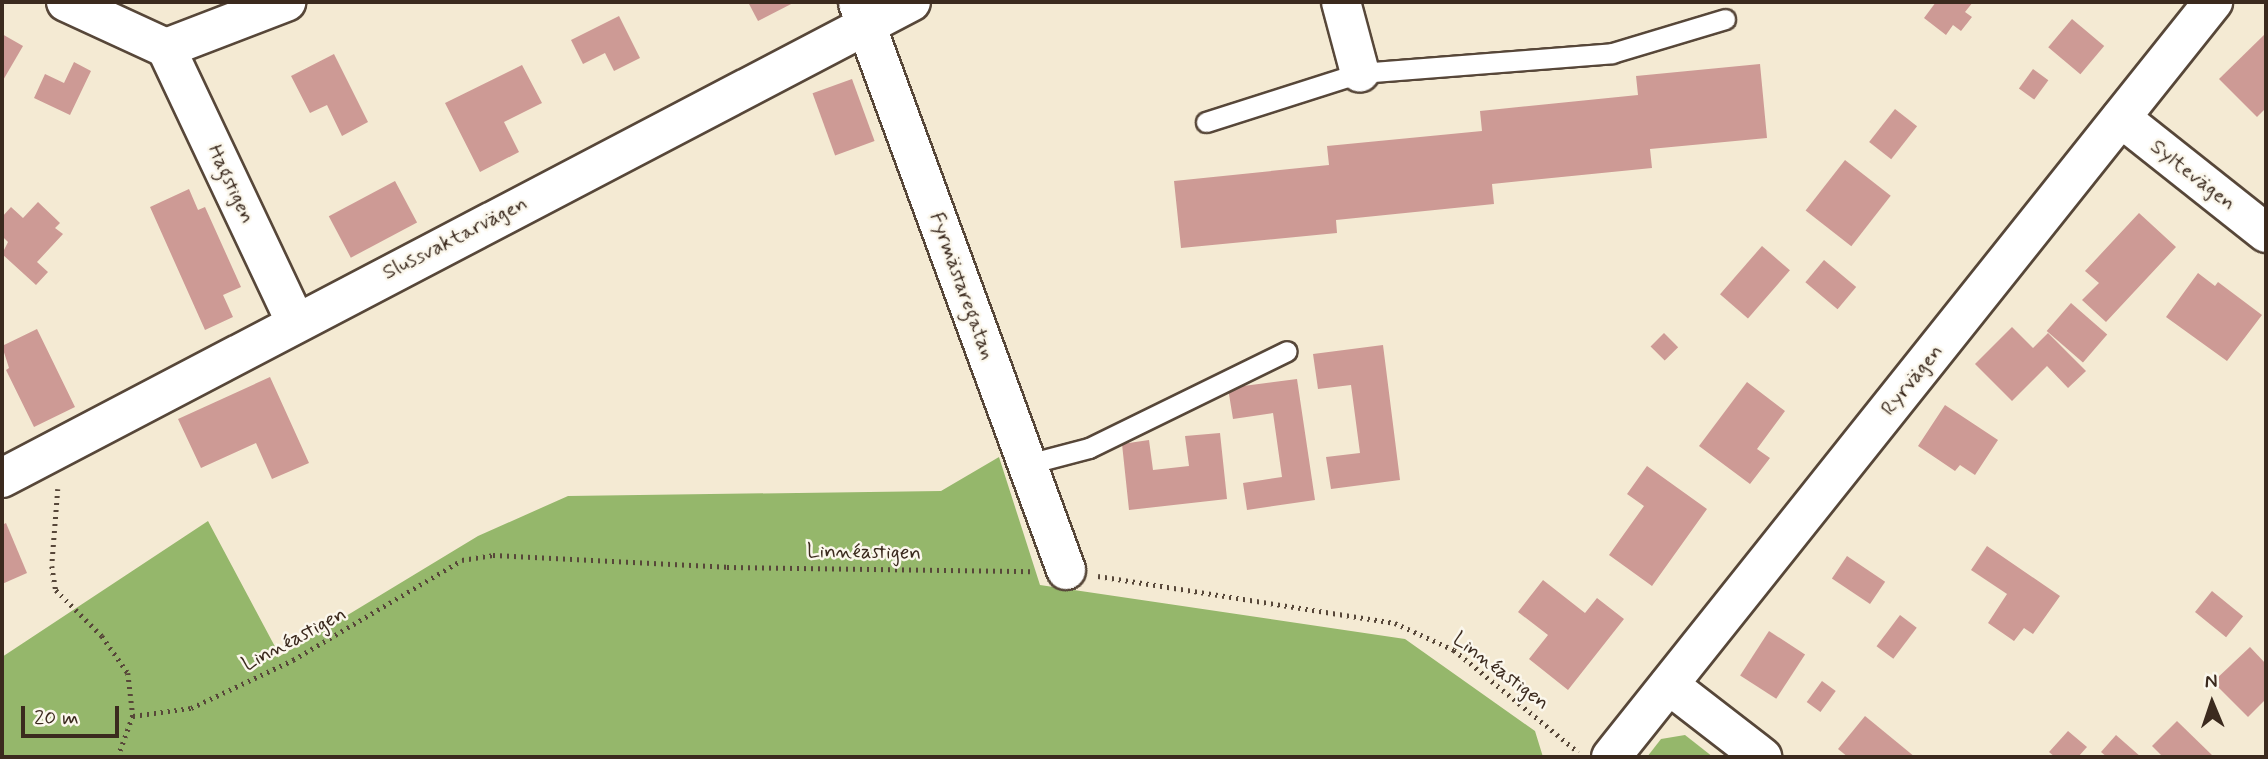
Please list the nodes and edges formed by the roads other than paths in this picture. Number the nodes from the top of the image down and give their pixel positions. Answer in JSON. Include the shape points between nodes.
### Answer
{"nodes":[{"id":1,"x":65,"y":2,"type":"edge"},
{"id":2,"x":286,"y":2,"type":"edge"},
{"id":3,"x":911,"y":2,"type":"edge"},
{"id":4,"x":1341,"y":2,"type":"edge"},
{"id":5,"x":2213,"y":2,"type":"edge"},
{"id":6,"x":862,"y":13,"type":"edge"},
{"id":7,"x":1725,"y":19,"type":"dead end"},
{"id":8,"x":166,"y":48,"type":"junction"},
{"id":9,"x":1360,"y":73,"type":"junction"},
{"id":10,"x":2114,"y":112,"type":"junction"},
{"id":11,"x":1206,"y":122,"type":"dead end"},
{"id":12,"x":2266,"y":233,"type":"edge"},
{"id":13,"x":295,"y":321,"type":"junction"},
{"id":14,"x":1287,"y":351,"type":"dead end"},
{"id":15,"x":1028,"y":464,"type":"junction"},
{"id":16,"x":2,"y":478,"type":"edge"},
{"id":17,"x":1066,"y":570,"type":"road end"},
{"id":18,"x":1669,"y":684,"type":"junction"},
{"id":19,"x":1611,"y":757,"type":"edge"},
{"id":20,"x":1762,"y":757,"type":"edge"}],
"edges":[{"from":1,"to":8,"type":"street"},
{"from":2,"to":8,"type":"street"},
{"from":3,"to":6,"type":"street","name":"Slussvaktarvägen"},
{"from":4,"to":9,"type":"street"},
{"from":5,"to":10,"type":"street","name":"Ryrvägen"},
{"from":6,"to":13,"type":"street","name":"Slussvaktarvägen"},
{"from":6,"to":15,"type":"street","name":"Fyrmästaregatan"},
{"from":7,"to":9,"type":"lane","via":[[1612,53]]},
{"from":8,"to":13,"type":"street","name":"Hagstigen"},
{"from":9,"to":11,"type":"lane"},
{"from":10,"to":12,"type":"street","name":"Syltevägen"},
{"from":10,"to":18,"type":"street","name":"Ryrvägen"},
{"from":13,"to":16,"type":"street","name":"Slussvaktarvägen"},
{"from":14,"to":15,"type":"lane","via":[[1089,448]]},
{"from":15,"to":17,"type":"street","name":"Fyrmästaregatan"},
{"from":18,"to":19,"type":"street","name":"Ryrvägen"},
{"from":18,"to":20,"type":"street"}]}
